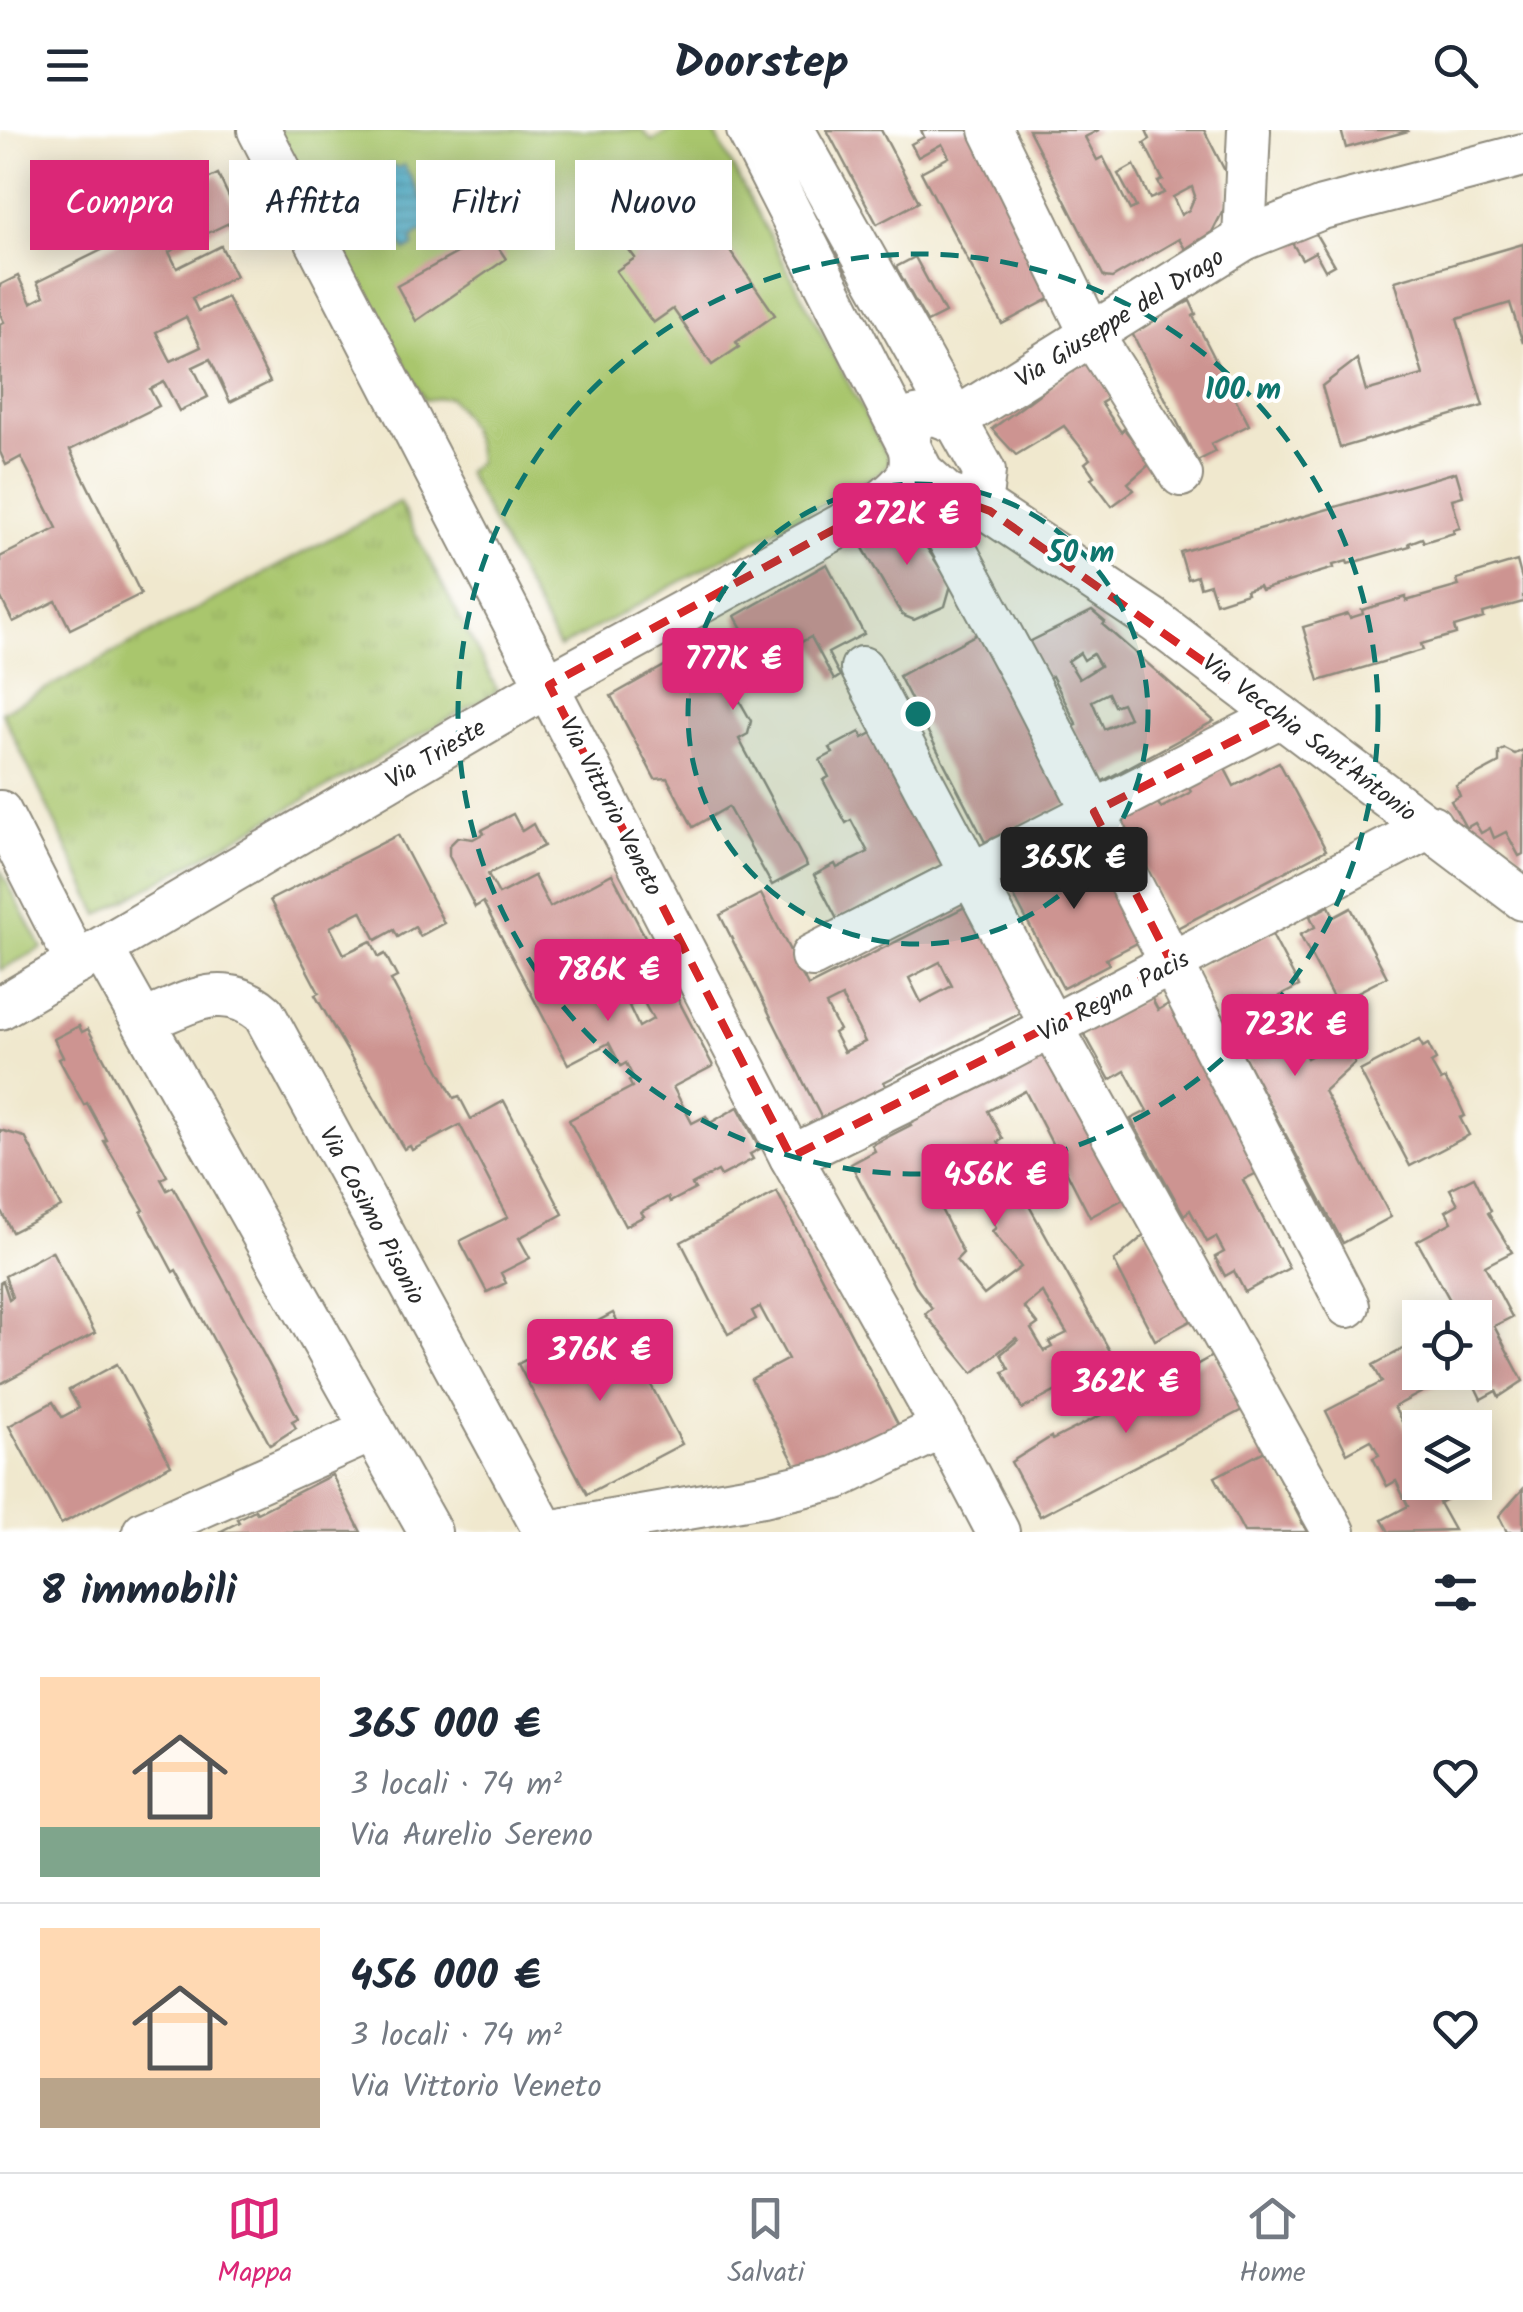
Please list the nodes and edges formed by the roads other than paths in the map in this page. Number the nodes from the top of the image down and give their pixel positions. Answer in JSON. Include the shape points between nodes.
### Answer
{"nodes":[{"id":1,"x":259,"y":130,"type":"edge"},
{"id":2,"x":748,"y":130,"type":"edge"},
{"id":3,"x":793,"y":130,"type":"edge"},
{"id":4,"x":991,"y":130,"type":"edge"},
{"id":5,"x":1245,"y":136,"type":"edge"},
{"id":6,"x":1523,"y":155,"type":"edge"},
{"id":7,"x":1244,"y":239,"type":"junction"},
{"id":8,"x":1090,"y":332,"type":"junction"},
{"id":9,"x":954,"y":422,"type":"junction"},
{"id":10,"x":906,"y":435,"type":"junction"},
{"id":11,"x":1181,"y":475,"type":"dead end"},
{"id":12,"x":956,"y":492,"type":"junction"},
{"id":13,"x":875,"y":507,"type":"junction"},
{"id":14,"x":862,"y":668,"type":"dead end"},
{"id":15,"x":550,"y":685,"type":"junction"},
{"id":16,"x":1281,"y":716,"type":"junction"},
{"id":17,"x":0,"y":812,"type":"edge"},
{"id":18,"x":1094,"y":812,"type":"junction"},
{"id":19,"x":1431,"y":826,"type":"junction"},
{"id":20,"x":971,"y":875,"type":"junction"},
{"id":21,"x":1523,"y":899,"type":"edge"},
{"id":22,"x":89,"y":956,"type":"junction"},
{"id":23,"x":812,"y":956,"type":"dead end"},
{"id":24,"x":1172,"y":964,"type":"junction"},
{"id":25,"x":0,"y":1008,"type":"edge"},
{"id":26,"x":144,"y":1021,"type":"junction"},
{"id":27,"x":1052,"y":1026,"type":"junction"},
{"id":28,"x":791,"y":1157,"type":"junction"},
{"id":29,"x":1348,"y":1306,"type":"dead end"},
{"id":30,"x":943,"y":1427,"type":"junction"},
{"id":31,"x":370,"y":1432,"type":"junction"},
{"id":32,"x":144,"y":1532,"type":"edge"},
{"id":33,"x":430,"y":1532,"type":"edge"},
{"id":34,"x":546,"y":1532,"type":"edge"},
{"id":35,"x":998,"y":1532,"type":"edge"},
{"id":36,"x":1334,"y":1532,"type":"edge"}],
"edges":[{"from":1,"to":15,"type":"street","name":"Via Vittorio Veneto"},
{"from":2,"to":10,"type":"street"},
{"from":3,"to":9,"type":"street"},
{"from":4,"to":8,"type":"street"},
{"from":5,"to":7,"type":"street","name":"Via Giuseppe del Drago"},
{"from":6,"to":7,"type":"street","via":[[1322,208]]},
{"from":7,"to":8,"type":"street","name":"Via Giuseppe del Drago"},
{"from":8,"to":9,"type":"street","name":"Via Giuseppe del Drago"},
{"from":8,"to":11,"type":"street"},
{"from":9,"to":10,"type":"street","via":[[935,414],[916,418]]},
{"from":9,"to":12,"type":"street"},
{"from":10,"to":12,"type":"street","via":[[922,472]]},
{"from":10,"to":13,"type":"street","via":[[910,468]]},
{"from":12,"to":13,"type":"street"},
{"from":12,"to":16,"type":"street","name":"Via Vecchia Sant'Antonio","via":[[1094,581]]},
{"from":12,"to":18,"type":"street"},
{"from":13,"to":15,"type":"street","name":"Via Trieste"},
{"from":14,"to":20,"type":"street"},
{"from":15,"to":22,"type":"street","name":"Via Trieste"},
{"from":15,"to":28,"type":"street","name":"Via Vittorio Veneto"},
{"from":16,"to":18,"type":"street"},
{"from":16,"to":19,"type":"street","name":"Via Vecchia Sant'Antonio"},
{"from":17,"to":22,"type":"street"},
{"from":18,"to":20,"type":"street"},
{"from":18,"to":24,"type":"street"},
{"from":19,"to":21,"type":"street","name":"Via Vecchia Sant'Antonio"},
{"from":19,"to":24,"type":"street","name":"Via Regna Pacis"},
{"from":20,"to":23,"type":"street"},
{"from":20,"to":27,"type":"street"},
{"from":22,"to":25,"type":"street","name":"Via Trieste"},
{"from":22,"to":26,"type":"street"},
{"from":24,"to":27,"type":"street","name":"Via Regna Pacis"},
{"from":24,"to":29,"type":"street"},
{"from":26,"to":31,"type":"street"},
{"from":26,"to":34,"type":"street","name":"Via Cosimo Pisonio","via":[[216,994],[250,1001],[264,1014]]},
{"from":27,"to":28,"type":"street","name":"Via Regna Pacis"},
{"from":27,"to":36,"type":"street"},
{"from":28,"to":30,"type":"street","name":"Via Vittorio Veneto"},
{"from":30,"to":34,"type":"street","via":[[836,1478]]},
{"from":30,"to":35,"type":"street","name":"Via Vittorio Veneto"},
{"from":31,"to":32,"type":"street"},
{"from":31,"to":33,"type":"street"}]}
